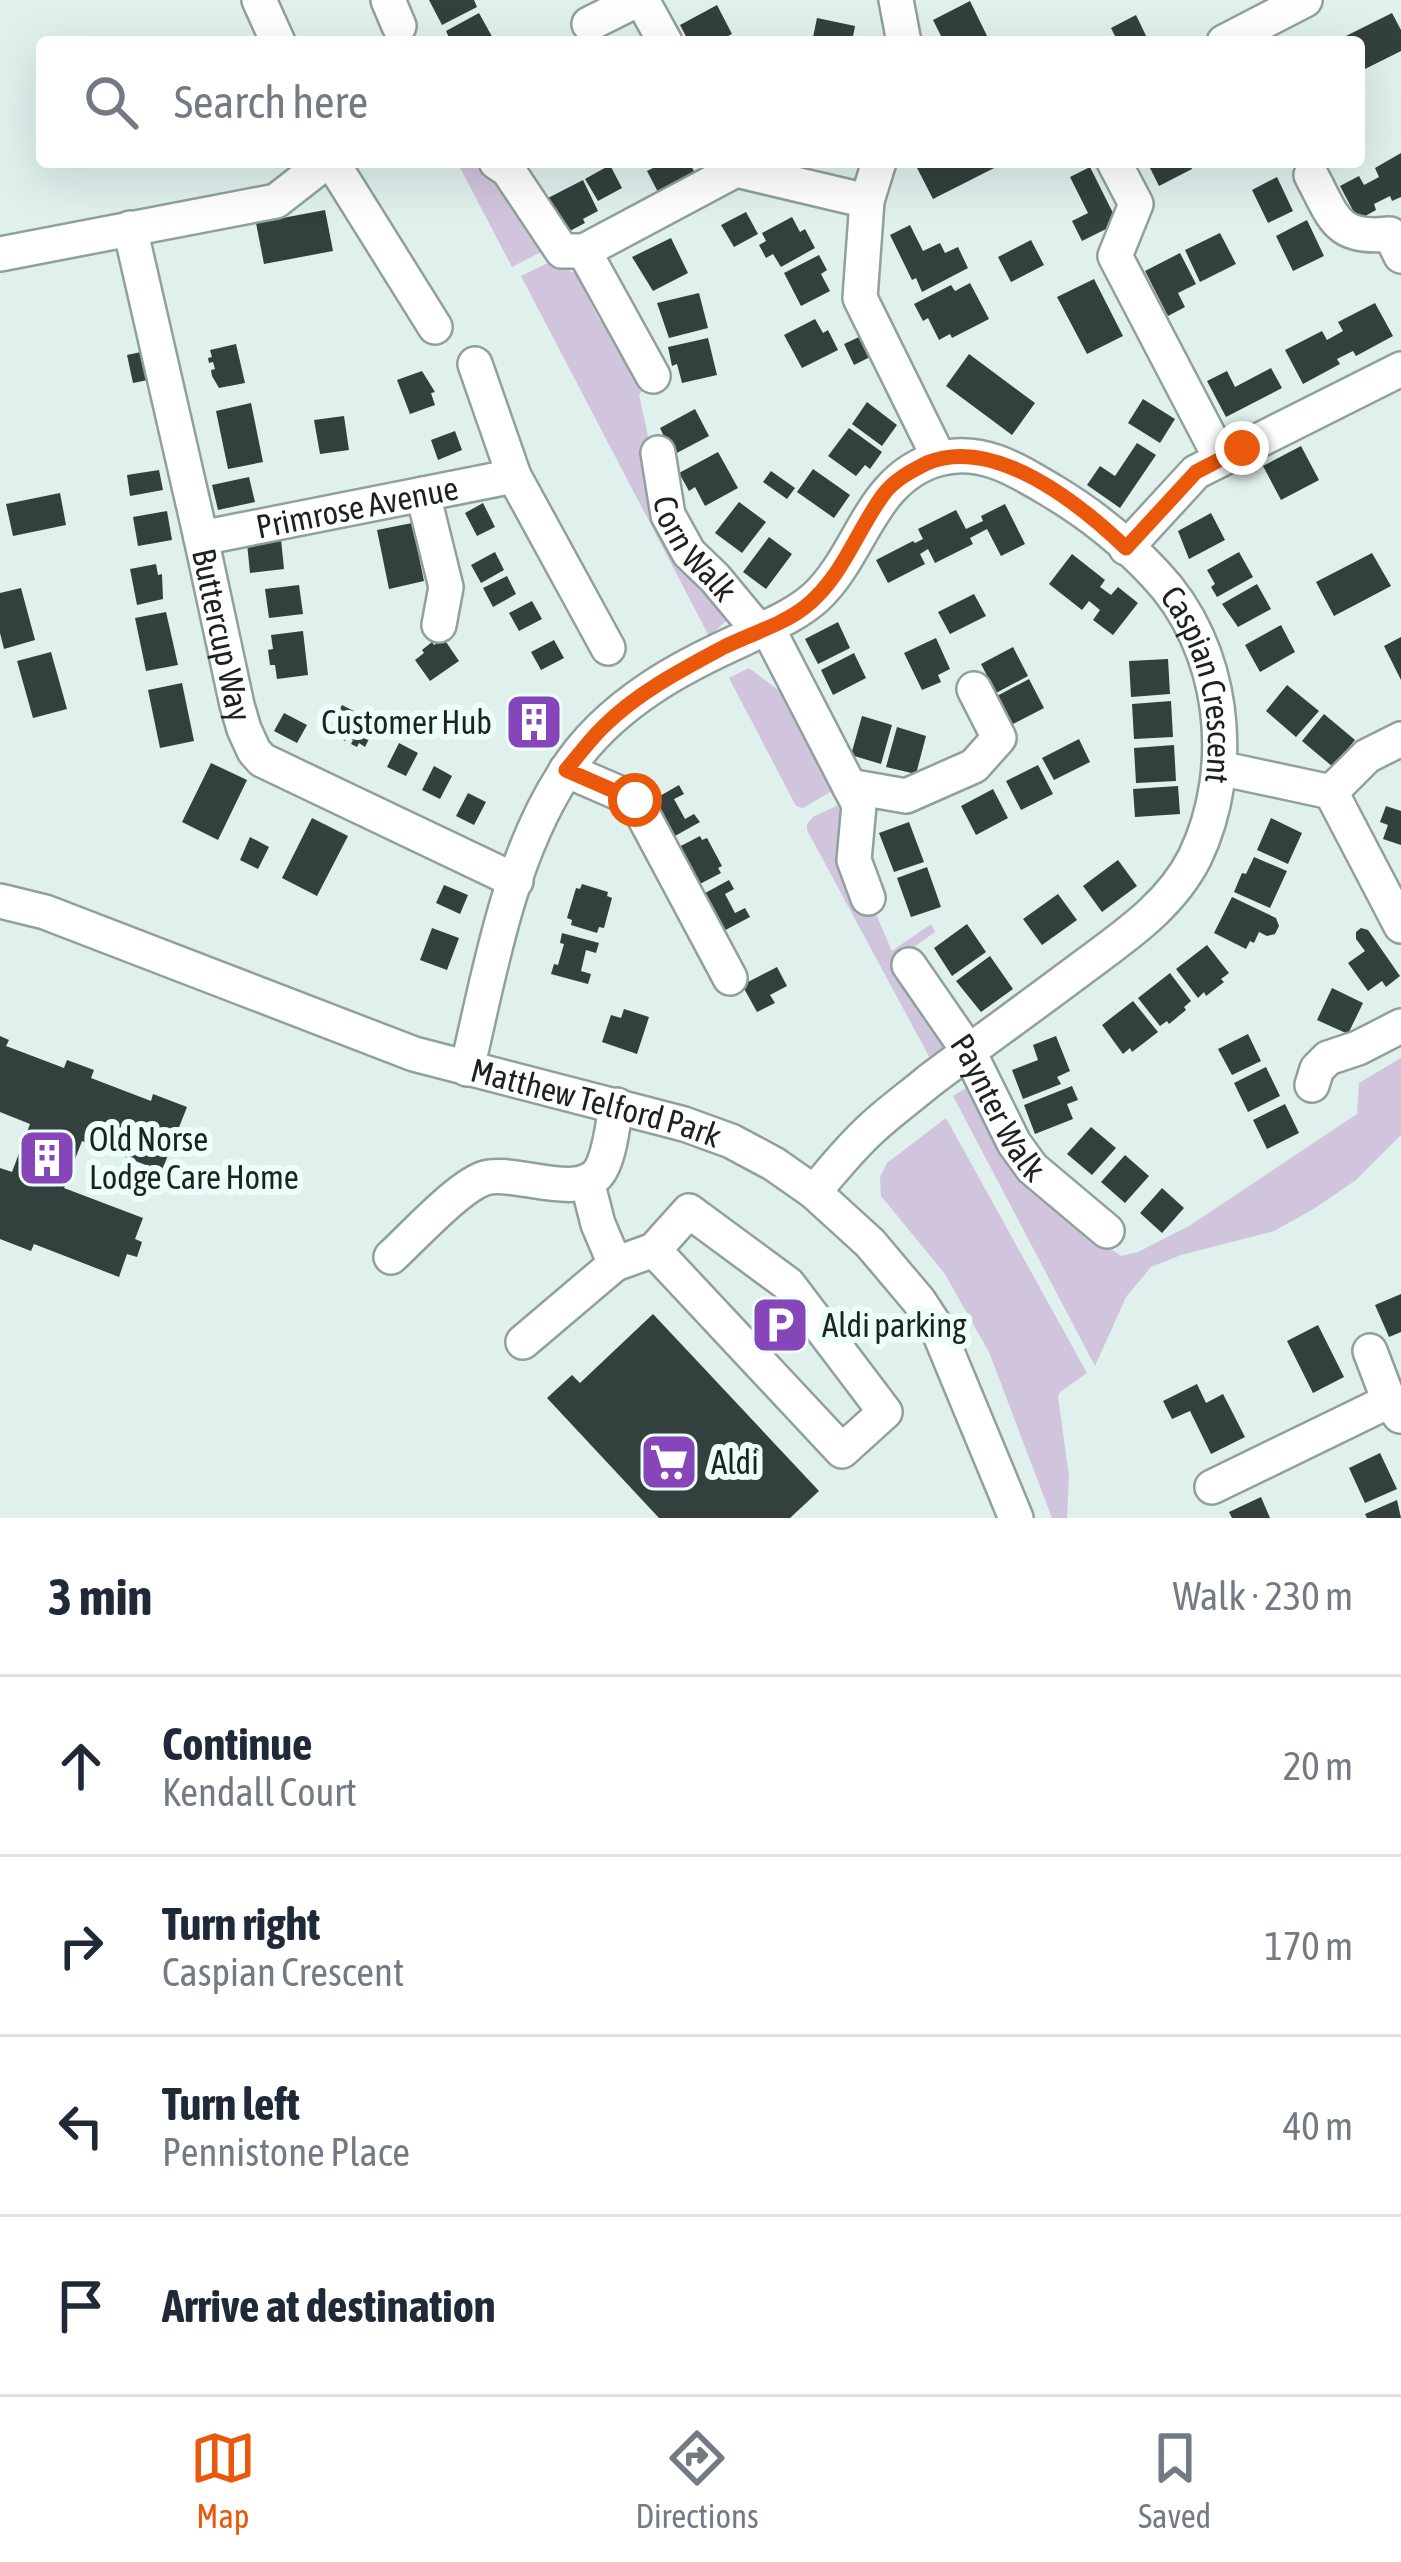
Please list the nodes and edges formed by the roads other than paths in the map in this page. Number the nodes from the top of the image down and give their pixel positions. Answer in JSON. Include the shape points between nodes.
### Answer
{"nodes":[{"id":1,"x":259,"y":0,"type":"edge"},
{"id":2,"x":640,"y":0,"type":"edge"},
{"id":3,"x":896,"y":0,"type":"edge"},
{"id":4,"x":1305,"y":0,"type":"edge"},
{"id":5,"x":1270,"y":8,"type":"edge"},
{"id":6,"x":589,"y":24,"type":"dead end"},
{"id":7,"x":275,"y":36,"type":"edge"},
{"id":8,"x":661,"y":36,"type":"edge"},
{"id":9,"x":903,"y":36,"type":"edge"},
{"id":10,"x":1232,"y":36,"type":"edge"},
{"id":11,"x":321,"y":168,"type":"edge"},
{"id":12,"x":333,"y":168,"type":"edge"},
{"id":13,"x":505,"y":168,"type":"edge"},
{"id":14,"x":730,"y":168,"type":"edge"},
{"id":15,"x":741,"y":168,"type":"edge"},
{"id":16,"x":877,"y":168,"type":"edge"},
{"id":17,"x":1117,"y":168,"type":"edge"},
{"id":18,"x":1311,"y":175,"type":"dead end"},
{"id":19,"x":867,"y":202,"type":"junction"},
{"id":20,"x":130,"y":228,"type":"junction"},
{"id":21,"x":584,"y":251,"type":"junction"},
{"id":22,"x":0,"y":254,"type":"edge"},
{"id":23,"x":1401,"y":256,"type":"edge"},
{"id":24,"x":435,"y":327,"type":"dead end"},
{"id":25,"x":475,"y":364,"type":"dead end"},
{"id":26,"x":1401,"y":369,"type":"edge"},
{"id":27,"x":652,"y":376,"type":"dead end"},
{"id":28,"x":658,"y":453,"type":"dead end"},
{"id":29,"x":939,"y":458,"type":"junction"},
{"id":30,"x":1221,"y":459,"type":"junction"},
{"id":31,"x":514,"y":476,"type":"junction"},
{"id":32,"x":423,"y":494,"type":"junction"},
{"id":33,"x":201,"y":538,"type":"junction"},
{"id":34,"x":1126,"y":548,"type":"junction"},
{"id":35,"x":439,"y":625,"type":"dead end"},
{"id":36,"x":763,"y":629,"type":"junction"},
{"id":37,"x":608,"y":648,"type":"dead end"},
{"id":38,"x":974,"y":689,"type":"dead end"},
{"id":39,"x":1401,"y":739,"type":"edge"},
{"id":40,"x":1220,"y":768,"type":"junction"},
{"id":41,"x":566,"y":770,"type":"junction"},
{"id":42,"x":849,"y":786,"type":"junction"},
{"id":43,"x":1331,"y":792,"type":"junction"},
{"id":44,"x":516,"y":881,"type":"junction"},
{"id":45,"x":868,"y":898,"type":"dead end"},
{"id":46,"x":0,"y":901,"type":"edge"},
{"id":47,"x":1401,"y":926,"type":"edge"},
{"id":48,"x":909,"y":965,"type":"dead end"},
{"id":49,"x":730,"y":979,"type":"dead end"},
{"id":50,"x":1401,"y":1026,"type":"edge"},
{"id":51,"x":968,"y":1052,"type":"junction"},
{"id":52,"x":467,"y":1069,"type":"junction"},
{"id":53,"x":1312,"y":1084,"type":"dead end"},
{"id":54,"x":617,"y":1105,"type":"junction"},
{"id":55,"x":587,"y":1181,"type":"junction"},
{"id":56,"x":814,"y":1192,"type":"junction"},
{"id":57,"x":1107,"y":1231,"type":"dead end"},
{"id":58,"x":654,"y":1250,"type":"junction"},
{"id":59,"x":391,"y":1257,"type":"dead end"},
{"id":60,"x":616,"y":1264,"type":"junction"},
{"id":61,"x":523,"y":1342,"type":"dead end"},
{"id":62,"x":1370,"y":1351,"type":"dead end"},
{"id":63,"x":1395,"y":1409,"type":"edge"},
{"id":64,"x":1212,"y":1487,"type":"dead end"},
{"id":65,"x":1016,"y":1518,"type":"edge"}],
"edges":[{"from":1,"to":7,"type":"street"},
{"from":2,"to":6,"type":"street"},
{"from":2,"to":8,"type":"street"},
{"from":3,"to":9,"type":"street"},
{"from":4,"to":5,"type":"street"},
{"from":5,"to":10,"type":"street"},
{"from":11,"to":20,"type":"street","via":[[276,201]]},
{"from":12,"to":24,"type":"street"},
{"from":13,"to":21,"type":"street","via":[[562,251]]},
{"from":14,"to":21,"type":"street"},
{"from":15,"to":19,"type":"street"},
{"from":16,"to":19,"type":"street"},
{"from":17,"to":30,"type":"street","via":[[1136,204],[1115,256]]},
{"from":18,"to":23,"type":"street","via":[[1337,222],[1353,234],[1390,234]]},
{"from":19,"to":29,"type":"street","via":[[860,298]]},
{"from":20,"to":22,"type":"street"},
{"from":20,"to":33,"type":"street","name":"Buttercup Way"},
{"from":21,"to":27,"type":"street"},
{"from":25,"to":31,"type":"street"},
{"from":26,"to":30,"type":"street"},
{"from":28,"to":36,"type":"street","name":"Corn Walk","via":[[668,515],[689,554]]},
{"from":29,"to":34,"type":"street","name":"Caspian Crescent","via":[[996,460],[1067,500]]},
{"from":29,"to":36,"type":"street","via":[[886,491],[828,586]]},
{"from":30,"to":34,"type":"street","via":[[1196,472]]},
{"from":31,"to":32,"type":"street","name":"Primrose Avenue"},
{"from":31,"to":37,"type":"street"},
{"from":32,"to":33,"type":"street","name":"Primrose Avenue"},
{"from":32,"to":35,"type":"street","via":[[446,587]]},
{"from":33,"to":44,"type":"street","name":"Buttercup Way","via":[[237,705],[262,760]]},
{"from":34,"to":40,"type":"street","name":"Caspian Crescent","via":[[1156,575],[1200,645],[1220,726]]},
{"from":36,"to":41,"type":"street","via":[[653,686]]},
{"from":36,"to":42,"type":"street","name":"Corn Walk"},
{"from":38,"to":42,"type":"street","via":[[999,738],[974,766],[906,796]]},
{"from":39,"to":43,"type":"street","via":[[1367,756]]},
{"from":40,"to":43,"type":"street"},
{"from":40,"to":51,"type":"street","name":"Caspian Crescent","via":[[1195,857],[1170,897]]},
{"from":41,"to":44,"type":"street"},
{"from":41,"to":49,"type":"street","via":[[635,800]]},
{"from":42,"to":45,"type":"street","via":[[859,805],[854,860]]},
{"from":43,"to":47,"type":"street"},
{"from":44,"to":52,"type":"street"},
{"from":46,"to":52,"type":"street","name":"Matthew Telford Park"},
{"from":48,"to":51,"type":"street","name":"Paynter Walk"},
{"from":50,"to":53,"type":"street","via":[[1328,1058]]},
{"from":51,"to":56,"type":"street","name":"Caspian Crescent","via":[[868,1132]]},
{"from":51,"to":57,"type":"street","name":"Paynter Walk","via":[[1032,1168]]},
{"from":52,"to":54,"type":"street","name":"Matthew Telford Park"},
{"from":54,"to":55,"type":"street","via":[[602,1167]]},
{"from":54,"to":56,"type":"street","name":"Matthew Telford Park","via":[[731,1141]]},
{"from":55,"to":59,"type":"street","via":[[480,1179]]},
{"from":55,"to":60,"type":"street"},
{"from":56,"to":65,"type":"street","name":"Matthew Telford Park","via":[[870,1243],[938,1330]]},
{"from":58,"to":58,"type":"street","via":[[688,1211],[788,1284],[886,1412],[842,1451]]},
{"from":58,"to":60,"type":"street"},
{"from":60,"to":61,"type":"street"},
{"from":62,"to":63,"type":"street"},
{"from":63,"to":64,"type":"street"}]}
